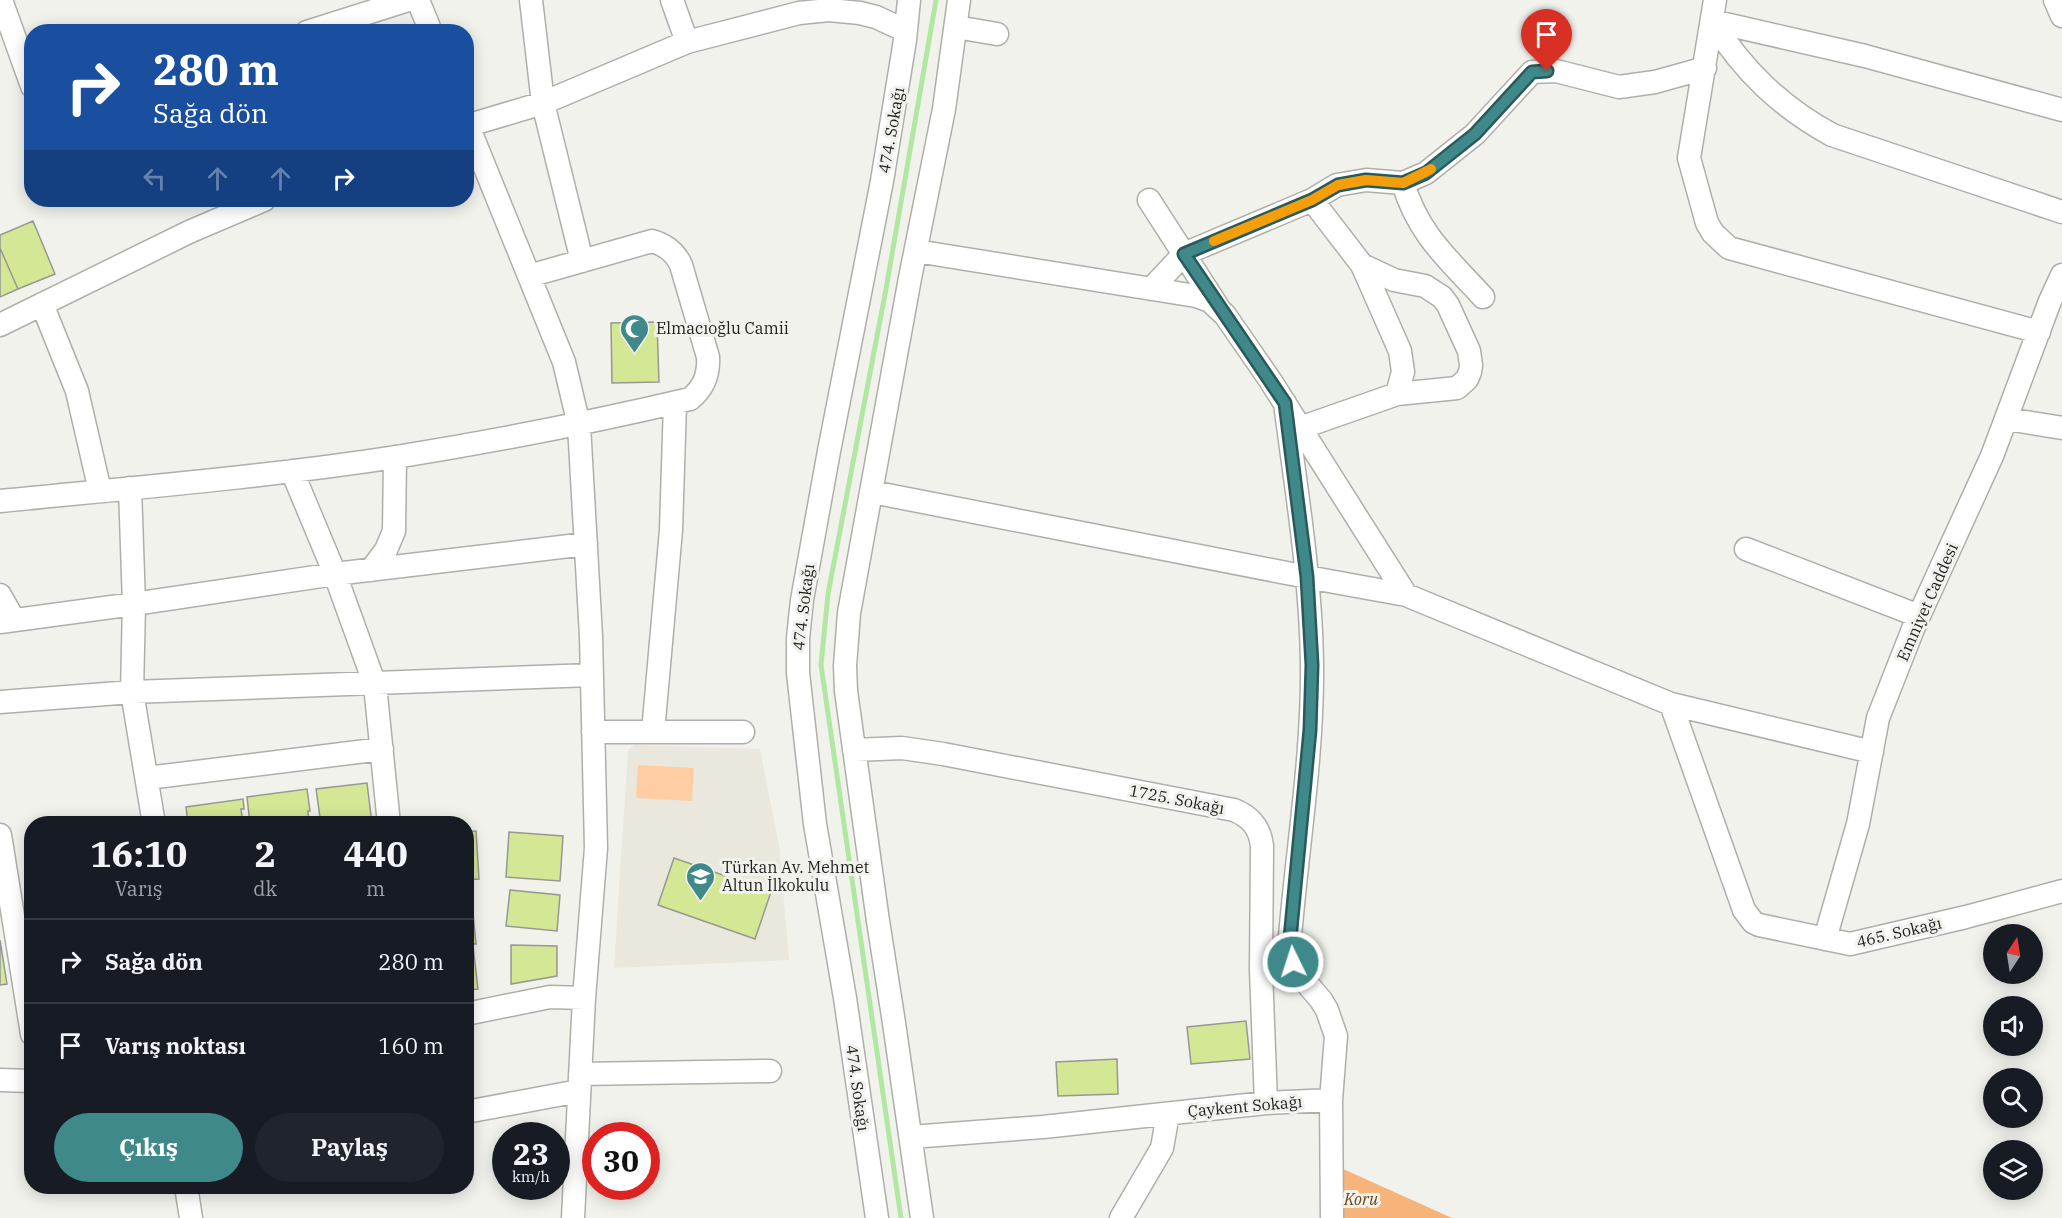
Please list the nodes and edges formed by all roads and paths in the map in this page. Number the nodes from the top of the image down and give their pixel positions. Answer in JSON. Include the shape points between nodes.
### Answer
{"nodes":[{"id":1,"x":1,"y":0,"type":"edge"},
{"id":2,"x":408,"y":0,"type":"edge"},
{"id":3,"x":418,"y":0,"type":"edge"},
{"id":4,"x":531,"y":0,"type":"edge"},
{"id":5,"x":672,"y":0,"type":"edge"},
{"id":6,"x":909,"y":0,"type":"edge"},
{"id":7,"x":959,"y":0,"type":"edge"},
{"id":8,"x":2055,"y":0,"type":"edge"},
{"id":9,"x":1714,"y":10,"type":"edge"},
{"id":10,"x":2062,"y":16,"type":"edge"},
{"id":11,"x":333,"y":24,"type":"edge"},
{"id":12,"x":428,"y":24,"type":"edge"},
{"id":13,"x":956,"y":27,"type":"junction"},
{"id":14,"x":906,"y":31,"type":"junction"},
{"id":15,"x":997,"y":34,"type":"dead end"},
{"id":16,"x":687,"y":42,"type":"junction"},
{"id":17,"x":24,"y":64,"type":"edge"},
{"id":18,"x":1705,"y":68,"type":"junction"},
{"id":19,"x":543,"y":103,"type":"junction"},
{"id":20,"x":2062,"y":110,"type":"edge"},
{"id":21,"x":474,"y":122,"type":"edge"},
{"id":22,"x":474,"y":141,"type":"edge"},
{"id":23,"x":1403,"y":183,"type":"junction"},
{"id":24,"x":1149,"y":200,"type":"dead end"},
{"id":25,"x":1312,"y":200,"type":"junction"},
{"id":26,"x":248,"y":207,"type":"edge"},
{"id":27,"x":2062,"y":212,"type":"edge"},
{"id":28,"x":916,"y":251,"type":"junction"},
{"id":29,"x":1184,"y":254,"type":"junction"},
{"id":30,"x":582,"y":261,"type":"junction"},
{"id":31,"x":1362,"y":265,"type":"junction"},
{"id":32,"x":2062,"y":275,"type":"edge"},
{"id":33,"x":529,"y":276,"type":"junction"},
{"id":34,"x":1151,"y":289,"type":"junction"},
{"id":35,"x":1483,"y":297,"type":"dead end"},
{"id":36,"x":42,"y":304,"type":"junction"},
{"id":37,"x":1218,"y":307,"type":"junction"},
{"id":38,"x":2058,"y":307,"type":"edge"},
{"id":39,"x":0,"y":325,"type":"edge"},
{"id":40,"x":2038,"y":332,"type":"junction"},
{"id":41,"x":1397,"y":393,"type":"junction"},
{"id":42,"x":675,"y":403,"type":"junction"},
{"id":43,"x":1285,"y":403,"type":"junction"},
{"id":44,"x":2007,"y":418,"type":"junction"},
{"id":45,"x":579,"y":425,"type":"junction"},
{"id":46,"x":1300,"y":428,"type":"junction"},
{"id":47,"x":2062,"y":428,"type":"edge"},
{"id":48,"x":395,"y":457,"type":"junction"},
{"id":49,"x":292,"y":471,"type":"junction"},
{"id":50,"x":130,"y":488,"type":"junction"},
{"id":51,"x":100,"y":491,"type":"junction"},
{"id":52,"x":872,"y":492,"type":"junction"},
{"id":53,"x":0,"y":501,"type":"edge"},
{"id":54,"x":586,"y":544,"type":"junction"},
{"id":55,"x":1746,"y":549,"type":"dead end"},
{"id":56,"x":372,"y":570,"type":"junction"},
{"id":57,"x":335,"y":574,"type":"junction"},
{"id":58,"x":1307,"y":577,"type":"junction"},
{"id":59,"x":1406,"y":594,"type":"junction"},
{"id":60,"x":0,"y":595,"type":"edge"},
{"id":61,"x":134,"y":604,"type":"junction"},
{"id":62,"x":1919,"y":616,"type":"junction"},
{"id":63,"x":7,"y":621,"type":"edge"},
{"id":64,"x":592,"y":675,"type":"junction"},
{"id":65,"x":375,"y":685,"type":"junction"},
{"id":66,"x":132,"y":692,"type":"junction"},
{"id":67,"x":0,"y":702,"type":"edge"},
{"id":68,"x":1671,"y":704,"type":"junction"},
{"id":69,"x":593,"y":732,"type":"junction"},
{"id":70,"x":653,"y":732,"type":"junction"},
{"id":71,"x":743,"y":732,"type":"dead end"},
{"id":72,"x":382,"y":749,"type":"junction"},
{"id":73,"x":854,"y":750,"type":"junction"},
{"id":74,"x":1872,"y":752,"type":"junction"},
{"id":75,"x":147,"y":778,"type":"junction"},
{"id":76,"x":153,"y":816,"type":"edge"},
{"id":77,"x":388,"y":816,"type":"edge"},
{"id":78,"x":0,"y":835,"type":"edge"},
{"id":79,"x":2062,"y":891,"type":"edge"},
{"id":80,"x":1825,"y":939,"type":"junction"},
{"id":81,"x":24,"y":984,"type":"edge"},
{"id":82,"x":584,"y":998,"type":"junction"},
{"id":83,"x":474,"y":1012,"type":"edge"},
{"id":84,"x":770,"y":1071,"type":"dead end"},
{"id":85,"x":0,"y":1080,"type":"edge"},
{"id":86,"x":24,"y":1081,"type":"edge"},
{"id":87,"x":580,"y":1083,"type":"junction"},
{"id":88,"x":1331,"y":1100,"type":"junction"},
{"id":89,"x":1266,"y":1103,"type":"junction"},
{"id":90,"x":474,"y":1110,"type":"edge"},
{"id":91,"x":1168,"y":1114,"type":"junction"},
{"id":92,"x":911,"y":1137,"type":"junction"},
{"id":93,"x":187,"y":1194,"type":"edge"},
{"id":94,"x":191,"y":1218,"type":"edge"},
{"id":95,"x":573,"y":1218,"type":"edge"},
{"id":96,"x":877,"y":1218,"type":"edge"},
{"id":97,"x":922,"y":1218,"type":"edge"},
{"id":98,"x":1121,"y":1218,"type":"edge"},
{"id":99,"x":1332,"y":1218,"type":"edge"}],
"edges":[{"from":1,"to":17,"type":"street"},
{"from":2,"to":11,"type":"street"},
{"from":3,"to":12,"type":"street"},
{"from":4,"to":19,"type":"street"},
{"from":5,"to":16,"type":"street"},
{"from":6,"to":14,"type":"street","name":"474. Sokağı"},
{"from":7,"to":13,"type":"street"},
{"from":8,"to":10,"type":"street"},
{"from":9,"to":18,"type":"street"},
{"from":9,"to":20,"type":"street"},
{"from":9,"to":27,"type":"street","via":[[1736,57],[1778,100],[1813,124],[1832,135]]},
{"from":13,"to":15,"type":"street"},
{"from":13,"to":28,"type":"street"},
{"from":14,"to":16,"type":"street","via":[[876,17],[830,10],[799,13]]},
{"from":14,"to":96,"type":"street","name":"474. Sokağı","via":[[882,181],[812,542],[797,647],[815,824]]},
{"from":16,"to":19,"type":"street"},
{"from":18,"to":23,"type":"street","via":[[1655,82],[1618,87],[1556,71],[1532,72],[1475,134],[1426,173]]},
{"from":18,"to":40,"type":"street","via":[[1689,158],[1707,223],[1729,248]]},
{"from":19,"to":21,"type":"street"},
{"from":19,"to":30,"type":"street"},
{"from":22,"to":33,"type":"street"},
{"from":23,"to":25,"type":"street","via":[[1352,182],[1331,188]]},
{"from":23,"to":35,"type":"street","via":[[1424,231]]},
{"from":24,"to":29,"type":"street"},
{"from":25,"to":29,"type":"street"},
{"from":25,"to":31,"type":"street"},
{"from":26,"to":36,"type":"street"},
{"from":28,"to":34,"type":"street"},
{"from":28,"to":52,"type":"street"},
{"from":29,"to":34,"type":"street"},
{"from":29,"to":37,"type":"street"},
{"from":30,"to":33,"type":"street"},
{"from":30,"to":42,"type":"street","via":[[652,242],[668,248],[678,258],[708,365],[706,380],[696,394]]},
{"from":31,"to":41,"type":"street","via":[[1400,351],[1403,372]]},
{"from":31,"to":41,"type":"street","via":[[1394,280],[1425,286],[1442,297],[1471,358],[1467,379],[1457,388]]},
{"from":32,"to":38,"type":"street","name":"Emniyet Caddesi"},
{"from":33,"to":45,"type":"street","via":[[564,362]]},
{"from":34,"to":37,"type":"street","via":[[1203,298]]},
{"from":36,"to":39,"type":"street"},
{"from":36,"to":51,"type":"street","via":[[77,391]]},
{"from":37,"to":43,"type":"street"},
{"from":38,"to":40,"type":"street","name":"Emniyet Caddesi"},
{"from":40,"to":44,"type":"street","name":"Emniyet Caddesi"},
{"from":41,"to":46,"type":"street"},
{"from":42,"to":45,"type":"street"},
{"from":42,"to":70,"type":"street","via":[[671,530]]},
{"from":43,"to":46,"type":"street"},
{"from":43,"to":58,"type":"street"},
{"from":44,"to":47,"type":"street"},
{"from":44,"to":62,"type":"street","name":"Emniyet Caddesi"},
{"from":45,"to":48,"type":"street"},
{"from":45,"to":54,"type":"street"},
{"from":46,"to":59,"type":"street"},
{"from":48,"to":49,"type":"street"},
{"from":48,"to":56,"type":"street","via":[[394,531]]},
{"from":49,"to":50,"type":"street"},
{"from":49,"to":57,"type":"street"},
{"from":50,"to":51,"type":"street"},
{"from":50,"to":61,"type":"street"},
{"from":51,"to":53,"type":"street"},
{"from":52,"to":58,"type":"street"},
{"from":52,"to":73,"type":"street","via":[[846,641],[846,691]]},
{"from":54,"to":56,"type":"street"},
{"from":54,"to":64,"type":"street"},
{"from":55,"to":62,"type":"street"},
{"from":56,"to":57,"type":"street"},
{"from":57,"to":61,"type":"street"},
{"from":57,"to":65,"type":"street"},
{"from":58,"to":59,"type":"street"},
{"from":58,"to":88,"type":"street","via":[[1311,714],[1289,949],[1298,973],[1327,1010],[1336,1036]]},
{"from":59,"to":68,"type":"street"},
{"from":60,"to":63,"type":"street"},
{"from":61,"to":63,"type":"street"},
{"from":61,"to":66,"type":"street"},
{"from":62,"to":74,"type":"street","name":"Emniyet Caddesi","via":[[1878,718]]},
{"from":64,"to":65,"type":"street"},
{"from":64,"to":69,"type":"street"},
{"from":65,"to":66,"type":"street"},
{"from":65,"to":72,"type":"street"},
{"from":66,"to":67,"type":"street"},
{"from":66,"to":75,"type":"street"},
{"from":68,"to":74,"type":"street"},
{"from":68,"to":80,"type":"street","name":"465. Sokağı","via":[[1748,916],[1764,927]]},
{"from":69,"to":70,"type":"street"},
{"from":69,"to":82,"type":"street","via":[[596,849]]},
{"from":70,"to":71,"type":"street"},
{"from":72,"to":75,"type":"street"},
{"from":72,"to":77,"type":"street"},
{"from":73,"to":89,"type":"street","name":"1725. Sokağı","via":[[902,748],[933,752],[1234,810],[1250,818],[1259,831],[1262,846],[1260,970]]},
{"from":73,"to":92,"type":"street"},
{"from":74,"to":80,"type":"street","name":"Emniyet Caddesi","via":[[1858,825]]},
{"from":75,"to":76,"type":"street"},
{"from":78,"to":81,"type":"street"},
{"from":79,"to":80,"type":"street","name":"465. Sokağı","via":[[1850,944]]},
{"from":82,"to":83,"type":"street","via":[[550,997]]},
{"from":82,"to":87,"type":"street"},
{"from":84,"to":87,"type":"street"},
{"from":85,"to":86,"type":"street"},
{"from":87,"to":90,"type":"street"},
{"from":87,"to":95,"type":"street"},
{"from":88,"to":89,"type":"street","name":"Çaykent Sokağı"},
{"from":88,"to":99,"type":"street"},
{"from":89,"to":91,"type":"street","name":"Çaykent Sokağı"},
{"from":91,"to":92,"type":"street","name":"Çaykent Sokağı"},
{"from":91,"to":98,"type":"street","via":[[1162,1148]]},
{"from":92,"to":97,"type":"street"},
{"from":93,"to":94,"type":"street"}]}
